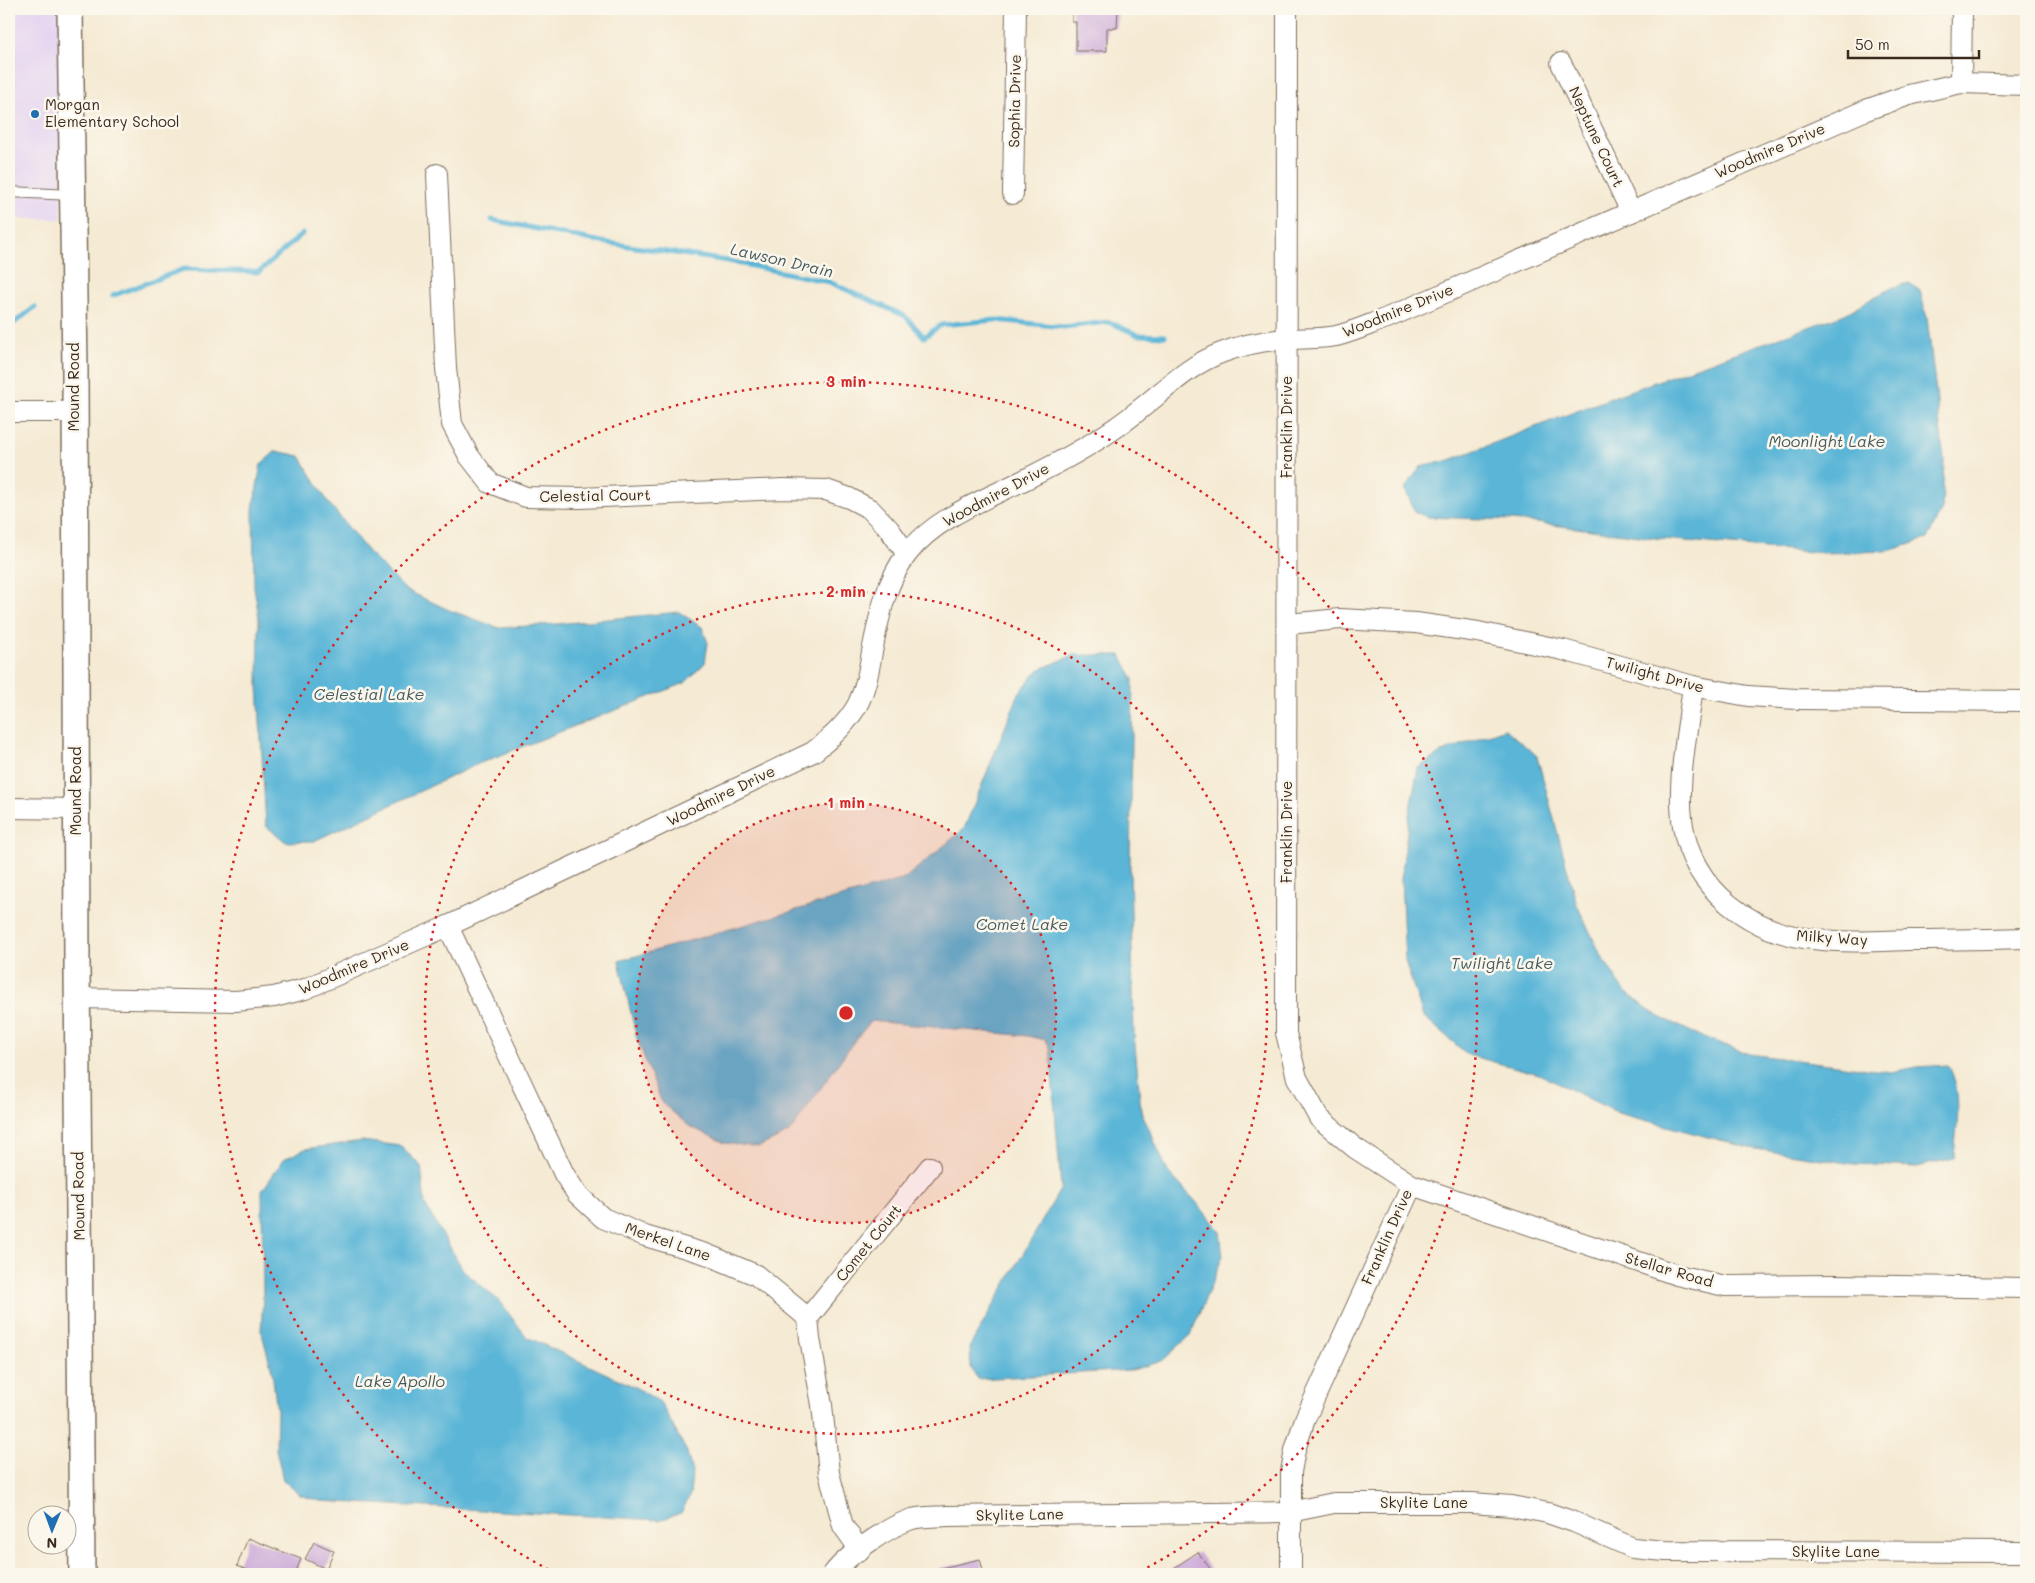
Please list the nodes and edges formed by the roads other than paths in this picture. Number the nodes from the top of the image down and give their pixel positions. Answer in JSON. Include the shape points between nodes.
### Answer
{"nodes":[{"id":1,"x":70,"y":9,"type":"edge"},
{"id":2,"x":1016,"y":9,"type":"edge"},
{"id":3,"x":1287,"y":9,"type":"edge"},
{"id":4,"x":1962,"y":9,"type":"edge"},
{"id":5,"x":1561,"y":63,"type":"dead end"},
{"id":6,"x":1961,"y":84,"type":"junction"},
{"id":7,"x":2026,"y":85,"type":"edge"},
{"id":8,"x":437,"y":174,"type":"dead end"},
{"id":9,"x":9,"y":192,"type":"edge"},
{"id":10,"x":1013,"y":194,"type":"dead end"},
{"id":11,"x":72,"y":195,"type":"junction"},
{"id":12,"x":1631,"y":212,"type":"junction"},
{"id":13,"x":1287,"y":339,"type":"junction"},
{"id":14,"x":9,"y":412,"type":"edge"},
{"id":15,"x":74,"y":412,"type":"junction"},
{"id":16,"x":907,"y":554,"type":"junction"},
{"id":17,"x":1288,"y":624,"type":"junction"},
{"id":18,"x":1693,"y":686,"type":"junction"},
{"id":19,"x":2026,"y":701,"type":"edge"},
{"id":20,"x":9,"y":808,"type":"edge"},
{"id":21,"x":76,"y":809,"type":"junction"},
{"id":22,"x":448,"y":926,"type":"junction"},
{"id":23,"x":2026,"y":938,"type":"edge"},
{"id":24,"x":77,"y":998,"type":"junction"},
{"id":25,"x":930,"y":1167,"type":"dead end"},
{"id":26,"x":1412,"y":1185,"type":"junction"},
{"id":27,"x":2026,"y":1288,"type":"edge"},
{"id":28,"x":808,"y":1318,"type":"junction"},
{"id":29,"x":1290,"y":1512,"type":"junction"},
{"id":30,"x":860,"y":1550,"type":"junction"},
{"id":31,"x":2026,"y":1552,"type":"edge"},
{"id":32,"x":82,"y":1574,"type":"edge"},
{"id":33,"x":833,"y":1574,"type":"edge"},
{"id":34,"x":1291,"y":1574,"type":"edge"}],
"edges":[{"from":1,"to":11,"type":"street","name":"Mound Road"},
{"from":2,"to":10,"type":"street","name":"Sophia Drive"},
{"from":3,"to":13,"type":"street","name":"Franklin Drive"},
{"from":4,"to":6,"type":"street"},
{"from":5,"to":12,"type":"street","name":"Neptune Court"},
{"from":6,"to":7,"type":"street","name":"Woodmire Drive"},
{"from":6,"to":12,"type":"street","name":"Woodmire Drive","via":[[1909,95],[1866,110]]},
{"from":8,"to":16,"type":"street","name":"Celestial Court","via":[[446,368],[452,424],[468,456],[490,483],[526,497],[826,490],[870,509]]},
{"from":9,"to":11,"type":"lane"},
{"from":11,"to":15,"type":"street","name":"Mound Road"},
{"from":12,"to":13,"type":"street","name":"Woodmire Drive","via":[[1387,318],[1335,336]]},
{"from":13,"to":16,"type":"street","name":"Woodmire Drive","via":[[1247,346],[1191,368],[1139,411],[1047,468],[957,514],[932,530]]},
{"from":13,"to":17,"type":"street","name":"Franklin Drive"},
{"from":14,"to":15,"type":"street"},
{"from":15,"to":21,"type":"street","name":"Mound Road"},
{"from":16,"to":22,"type":"street","name":"Woodmire Drive","via":[[889,585],[879,614],[866,684],[858,704],[832,738],[813,752]]},
{"from":17,"to":18,"type":"street","name":"Twilight Drive","via":[[1340,619],[1478,632],[1563,650]]},
{"from":17,"to":26,"type":"street","name":"Franklin Drive","via":[[1286,1033],[1297,1078],[1319,1118],[1355,1148]]},
{"from":18,"to":19,"type":"street","name":"Twilight Drive","via":[[1748,696],[1797,699]]},
{"from":18,"to":23,"type":"street","name":"Milky Way","via":[[1682,786],[1683,826],[1689,851],[1701,875],[1718,896],[1742,916],[1776,932],[1812,939]]},
{"from":20,"to":21,"type":"street"},
{"from":21,"to":24,"type":"street","name":"Mound Road"},
{"from":22,"to":24,"type":"street","name":"Woodmire Drive","via":[[312,986],[274,997],[236,1001]]},
{"from":22,"to":28,"type":"street","name":"Merkel Lane","via":[[564,1174],[577,1194],[603,1218],[756,1275]]},
{"from":24,"to":32,"type":"street","name":"Mound Road"},
{"from":25,"to":28,"type":"street","name":"Comet Court"},
{"from":26,"to":27,"type":"street","name":"Stellar Road","via":[[1677,1275],[1725,1286]]},
{"from":26,"to":29,"type":"street","name":"Franklin Drive","via":[[1305,1419],[1295,1450]]},
{"from":28,"to":30,"type":"street","via":[[829,1473],[843,1526]]},
{"from":29,"to":30,"type":"street","name":"Skylite Lane","via":[[947,1516],[910,1520]]},
{"from":29,"to":31,"type":"street","name":"Skylite Lane","via":[[1334,1503],[1472,1503],[1548,1513],[1632,1548],[1665,1551]]},
{"from":29,"to":34,"type":"street","name":"Franklin Drive"},
{"from":30,"to":33,"type":"street","name":"Skylite Lane"}]}
